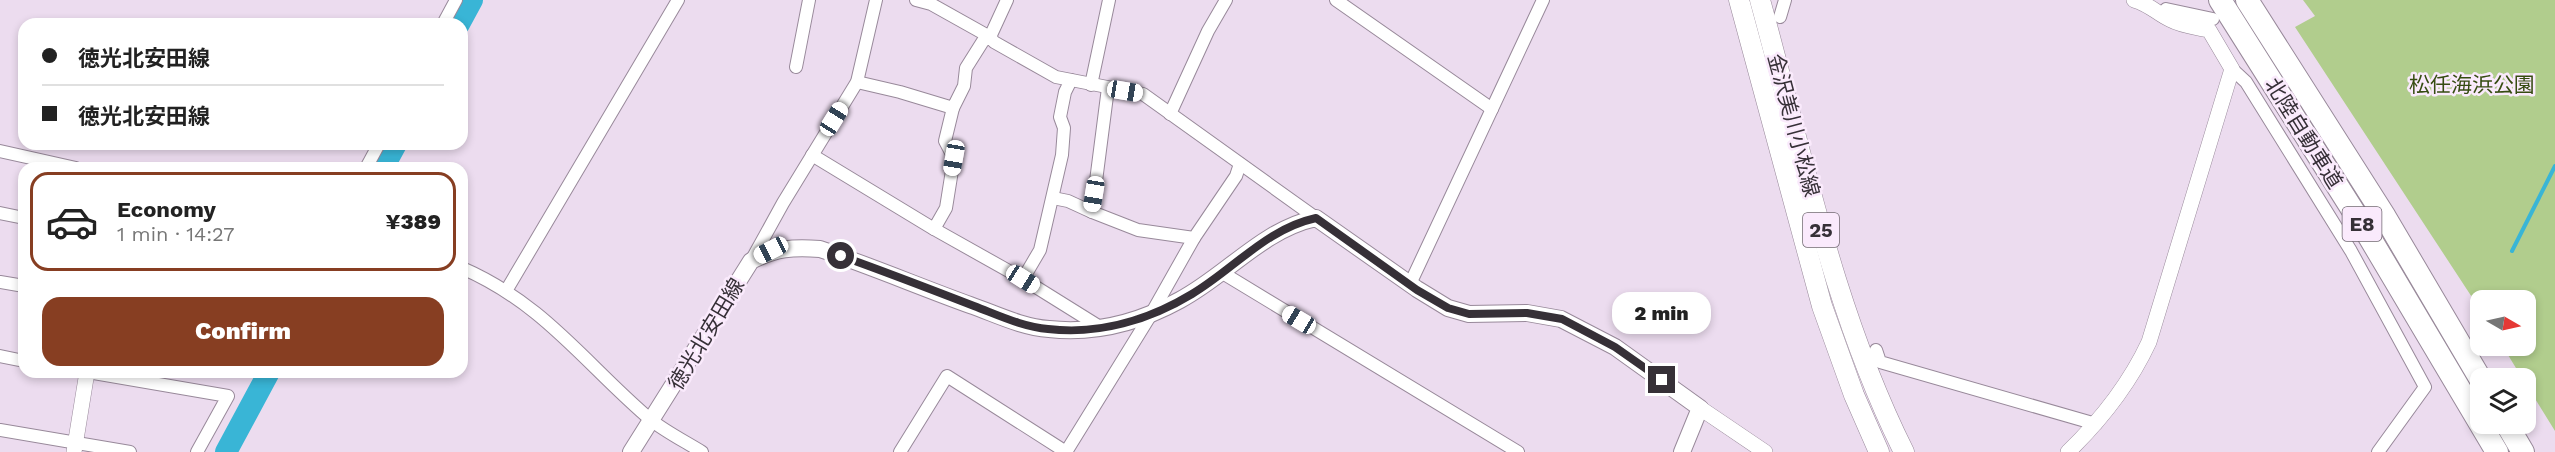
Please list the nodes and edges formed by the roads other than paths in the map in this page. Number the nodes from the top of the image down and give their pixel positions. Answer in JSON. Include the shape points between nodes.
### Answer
{"nodes":[{"id":1,"x":456,"y":0,"type":"edge"},
{"id":2,"x":678,"y":0,"type":"edge"},
{"id":3,"x":809,"y":0,"type":"edge"},
{"id":4,"x":876,"y":0,"type":"edge"},
{"id":5,"x":916,"y":0,"type":"edge"},
{"id":6,"x":1007,"y":0,"type":"edge"},
{"id":7,"x":1109,"y":0,"type":"edge"},
{"id":8,"x":1226,"y":0,"type":"edge"},
{"id":9,"x":1336,"y":0,"type":"edge"},
{"id":10,"x":1543,"y":0,"type":"edge"},
{"id":11,"x":1739,"y":0,"type":"edge"},
{"id":12,"x":1760,"y":0,"type":"edge"},
{"id":13,"x":1785,"y":0,"type":"edge"},
{"id":14,"x":2134,"y":0,"type":"edge"},
{"id":15,"x":2247,"y":0,"type":"edge"},
{"id":16,"x":2216,"y":10,"type":"edge"},
{"id":17,"x":1780,"y":17,"type":"dead end"},
{"id":18,"x":2164,"y":17,"type":"junction"},
{"id":19,"x":446,"y":18,"type":"edge"},
{"id":20,"x":990,"y":37,"type":"junction"},
{"id":21,"x":796,"y":67,"type":"dead end"},
{"id":22,"x":2232,"y":69,"type":"junction"},
{"id":23,"x":1071,"y":80,"type":"junction"},
{"id":24,"x":857,"y":82,"type":"junction"},
{"id":25,"x":1091,"y":85,"type":"junction"},
{"id":26,"x":1108,"y":88,"type":"junction"},
{"id":27,"x":954,"y":108,"type":"junction"},
{"id":28,"x":1492,"y":110,"type":"junction"},
{"id":29,"x":1170,"y":114,"type":"junction"},
{"id":30,"x":0,"y":152,"type":"edge"},
{"id":31,"x":812,"y":155,"type":"junction"},
{"id":32,"x":48,"y":162,"type":"edge"},
{"id":33,"x":1240,"y":164,"type":"junction"},
{"id":34,"x":1053,"y":198,"type":"junction"},
{"id":35,"x":1092,"y":212,"type":"junction"},
{"id":36,"x":0,"y":213,"type":"edge"},
{"id":37,"x":18,"y":217,"type":"edge"},
{"id":38,"x":1316,"y":218,"type":"junction"},
{"id":39,"x":934,"y":229,"type":"junction"},
{"id":40,"x":1194,"y":238,"type":"junction"},
{"id":41,"x":751,"y":261,"type":"junction"},
{"id":42,"x":468,"y":271,"type":"edge"},
{"id":43,"x":1221,"y":272,"type":"junction"},
{"id":44,"x":1023,"y":279,"type":"junction"},
{"id":45,"x":0,"y":282,"type":"edge"},
{"id":46,"x":1410,"y":284,"type":"junction"},
{"id":47,"x":18,"y":285,"type":"edge"},
{"id":48,"x":506,"y":291,"type":"junction"},
{"id":49,"x":1150,"y":316,"type":"junction"},
{"id":50,"x":1100,"y":327,"type":"junction"},
{"id":51,"x":1876,"y":350,"type":"dead end"},
{"id":52,"x":0,"y":356,"type":"edge"},
{"id":53,"x":18,"y":360,"type":"edge"},
{"id":54,"x":2474,"y":368,"type":"edge"},
{"id":55,"x":86,"y":378,"type":"edge"},
{"id":56,"x":122,"y":378,"type":"edge"},
{"id":57,"x":1700,"y":408,"type":"junction"},
{"id":58,"x":652,"y":421,"type":"junction"},
{"id":59,"x":2096,"y":424,"type":"junction"},
{"id":60,"x":0,"y":430,"type":"edge"},
{"id":61,"x":2512,"y":434,"type":"edge"},
{"id":62,"x":75,"y":448,"type":"edge"},
{"id":63,"x":130,"y":452,"type":"edge"},
{"id":64,"x":197,"y":452,"type":"edge"},
{"id":65,"x":631,"y":452,"type":"edge"},
{"id":66,"x":702,"y":452,"type":"edge"},
{"id":67,"x":900,"y":452,"type":"edge"},
{"id":68,"x":1518,"y":452,"type":"edge"},
{"id":69,"x":1682,"y":452,"type":"edge"},
{"id":70,"x":1765,"y":452,"type":"edge"},
{"id":71,"x":1878,"y":452,"type":"edge"},
{"id":72,"x":1904,"y":452,"type":"edge"},
{"id":73,"x":2068,"y":452,"type":"edge"},
{"id":74,"x":2378,"y":452,"type":"edge"},
{"id":75,"x":2497,"y":452,"type":"edge"},
{"id":76,"x":2523,"y":452,"type":"edge"}],
"edges":[{"from":1,"to":19,"type":"street"},
{"from":2,"to":48,"type":"street"},
{"from":3,"to":21,"type":"street"},
{"from":4,"to":24,"type":"street"},
{"from":5,"to":20,"type":"street","via":[[931,4]]},
{"from":6,"to":20,"type":"street"},
{"from":7,"to":25,"type":"street"},
{"from":8,"to":29,"type":"street"},
{"from":9,"to":28,"type":"street"},
{"from":10,"to":28,"type":"street"},
{"from":11,"to":71,"type":"main road","name":"金沢美川小松線","number":"25","via":[[1822,306]]},
{"from":12,"to":72,"type":"main road","name":"金沢美川小松線","number":"25","via":[[1845,306],[1864,363]]},
{"from":13,"to":17,"type":"street"},
{"from":14,"to":18,"type":"street","via":[[2150,5]]},
{"from":15,"to":54,"type":"highway","name":"北陸自動車道","number":"E8","via":[[2385,218]]},
{"from":16,"to":18,"type":"street","via":[[2166,9]]},
{"from":16,"to":75,"type":"highway","name":"北陸自動車道","number":"E8","via":[[2364,228]]},
{"from":18,"to":22,"type":"street","via":[[2209,30]]},
{"from":20,"to":23,"type":"street","via":[[1056,77]]},
{"from":20,"to":27,"type":"street","via":[[983,41],[966,68],[964,86]]},
{"from":22,"to":59,"type":"street","via":[[2153,333],[2128,384]]},
{"from":22,"to":74,"type":"street","via":[[2246,82],[2350,251],[2425,387]]},
{"from":23,"to":25,"type":"street"},
{"from":23,"to":34,"type":"street","via":[[1060,117],[1064,128],[1062,155]]},
{"from":24,"to":27,"type":"street"},
{"from":24,"to":31,"type":"street"},
{"from":25,"to":26,"type":"street"},
{"from":26,"to":29,"type":"street","via":[[1143,94]]},
{"from":26,"to":35,"type":"street"},
{"from":27,"to":39,"type":"street","via":[[945,141],[954,158],[946,208]]},
{"from":28,"to":46,"type":"street"},
{"from":29,"to":33,"type":"street"},
{"from":30,"to":32,"type":"street"},
{"from":31,"to":39,"type":"street"},
{"from":31,"to":41,"type":"street"},
{"from":33,"to":38,"type":"street"},
{"from":33,"to":40,"type":"street"},
{"from":34,"to":35,"type":"street"},
{"from":34,"to":44,"type":"street","via":[[1040,250]]},
{"from":35,"to":40,"type":"street","via":[[1138,230]]},
{"from":36,"to":37,"type":"street"},
{"from":38,"to":43,"type":"main road","name":"徳光北安田線","via":[[1280,230]]},
{"from":38,"to":46,"type":"main road"},
{"from":39,"to":44,"type":"street"},
{"from":40,"to":49,"type":"street"},
{"from":41,"to":50,"type":"main road","name":"徳光北安田線","via":[[771,250],[820,249],[1030,326],[1066,330]]},
{"from":41,"to":58,"type":"main road","name":"徳光北安田線"},
{"from":42,"to":48,"type":"street"},
{"from":43,"to":49,"type":"main road","name":"徳光北安田線","via":[[1194,293]]},
{"from":43,"to":68,"type":"street"},
{"from":44,"to":50,"type":"street"},
{"from":45,"to":47,"type":"street"},
{"from":46,"to":57,"type":"main road","via":[[1448,308],[1469,314],[1527,313],[1562,319],[1615,347]]},
{"from":48,"to":58,"type":"street","via":[[556,329]]},
{"from":49,"to":50,"type":"main road","name":"徳光北安田線"},
{"from":49,"to":67,"type":"street","via":[[1066,452],[948,376]]},
{"from":51,"to":59,"type":"street","via":[[1880,362]]},
{"from":52,"to":53,"type":"street"},
{"from":55,"to":62,"type":"street"},
{"from":56,"to":64,"type":"street","via":[[228,396]]},
{"from":57,"to":69,"type":"main road"},
{"from":57,"to":70,"type":"street"},
{"from":58,"to":65,"type":"main road","name":"徳光北安田線"},
{"from":58,"to":66,"type":"street"},
{"from":59,"to":73,"type":"street"},
{"from":60,"to":62,"type":"street"},
{"from":61,"to":76,"type":"highway"},
{"from":62,"to":63,"type":"street"}]}
